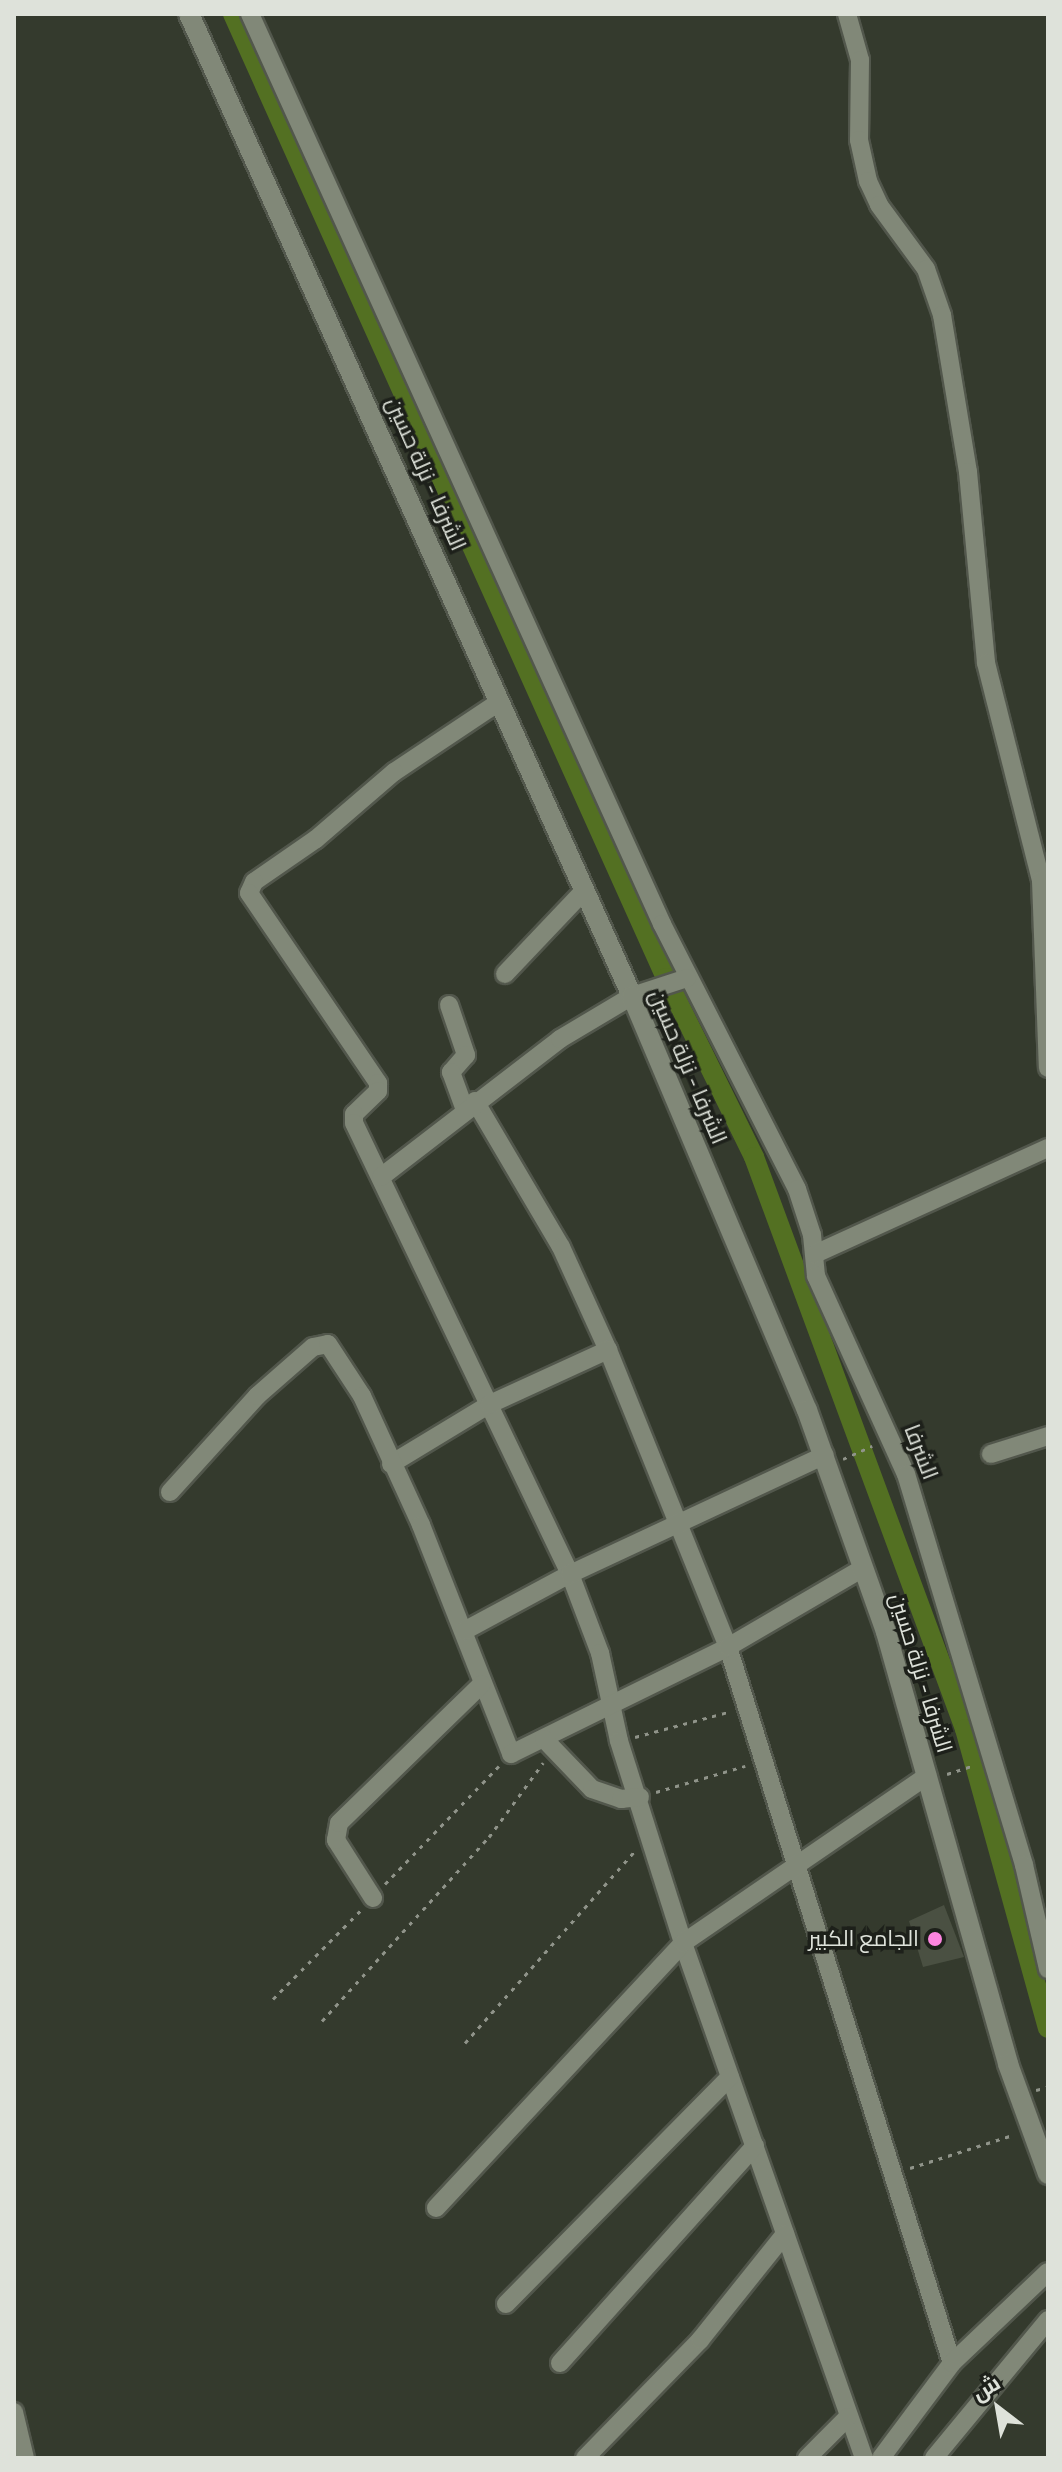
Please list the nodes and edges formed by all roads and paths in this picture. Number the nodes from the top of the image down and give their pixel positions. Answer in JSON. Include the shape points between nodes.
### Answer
{"nodes":[{"id":1,"x":189,"y":14,"type":"edge"},
{"id":2,"x":250,"y":14,"type":"edge"},
{"id":3,"x":847,"y":14,"type":"edge"},
{"id":4,"x":499,"y":702,"type":"junction"},
{"id":5,"x":582,"y":893,"type":"junction"},
{"id":6,"x":505,"y":974,"type":"dead end"},
{"id":7,"x":683,"y":979,"type":"junction"},
{"id":8,"x":632,"y":996,"type":"junction"},
{"id":9,"x":449,"y":1005,"type":"dead end"},
{"id":10,"x":1048,"y":1068,"type":"edge"},
{"id":11,"x":470,"y":1106,"type":"junction"},
{"id":12,"x":1048,"y":1148,"type":"edge"},
{"id":13,"x":381,"y":1177,"type":"junction"},
{"id":14,"x":815,"y":1254,"type":"junction"},
{"id":15,"x":608,"y":1350,"type":"junction"},
{"id":16,"x":490,"y":1404,"type":"junction"},
{"id":17,"x":1048,"y":1436,"type":"edge"},
{"id":18,"x":882,"y":1441,"type":"dead end"},
{"id":19,"x":853,"y":1454,"type":"dead end"},
{"id":20,"x":991,"y":1454,"type":"dead end"},
{"id":21,"x":825,"y":1455,"type":"junction"},
{"id":22,"x":391,"y":1464,"type":"junction"},
{"id":23,"x":170,"y":1492,"type":"dead end"},
{"id":24,"x":680,"y":1525,"type":"junction"},
{"id":25,"x":863,"y":1568,"type":"junction"},
{"id":26,"x":570,"y":1574,"type":"junction"},
{"id":27,"x":464,"y":1631,"type":"junction"},
{"id":28,"x":728,"y":1647,"type":"junction"},
{"id":29,"x":482,"y":1684,"type":"junction"},
{"id":30,"x":613,"y":1701,"type":"junction"},
{"id":31,"x":747,"y":1707,"type":"junction"},
{"id":32,"x":619,"y":1741,"type":"junction"},
{"id":33,"x":549,"y":1743,"type":"junction"},
{"id":34,"x":511,"y":1754,"type":"junction"},
{"id":35,"x":764,"y":1761,"type":"junction"},
{"id":36,"x":985,"y":1761,"type":"dead end"},
{"id":37,"x":960,"y":1770,"type":"dead end"},
{"id":38,"x":927,"y":1776,"type":"junction"},
{"id":39,"x":640,"y":1797,"type":"junction"},
{"id":40,"x":651,"y":1833,"type":"junction"},
{"id":41,"x":799,"y":1868,"type":"junction"},
{"id":42,"x":373,"y":1898,"type":"junction"},
{"id":43,"x":683,"y":1943,"type":"junction"},
{"id":44,"x":1048,"y":1969,"type":"edge"},
{"id":45,"x":273,"y":1999,"type":"dead end"},
{"id":46,"x":322,"y":2021,"type":"dead end"},
{"id":47,"x":465,"y":2043,"type":"dead end"},
{"id":48,"x":730,"y":2077,"type":"junction"},
{"id":49,"x":1030,"y":2129,"type":"junction"},
{"id":50,"x":755,"y":2146,"type":"junction"},
{"id":51,"x":895,"y":2173,"type":"junction"},
{"id":52,"x":1048,"y":2174,"type":"edge"},
{"id":53,"x":436,"y":2208,"type":"dead end"},
{"id":54,"x":785,"y":2234,"type":"junction"},
{"id":55,"x":1048,"y":2272,"type":"edge"},
{"id":56,"x":506,"y":2304,"type":"dead end"},
{"id":57,"x":1048,"y":2320,"type":"edge"},
{"id":58,"x":560,"y":2363,"type":"dead end"},
{"id":59,"x":952,"y":2363,"type":"junction"},
{"id":60,"x":14,"y":2412,"type":"edge"},
{"id":61,"x":848,"y":2417,"type":"junction"},
{"id":62,"x":25,"y":2458,"type":"edge"},
{"id":63,"x":585,"y":2458,"type":"edge"},
{"id":64,"x":807,"y":2458,"type":"edge"},
{"id":65,"x":864,"y":2458,"type":"edge"},
{"id":66,"x":881,"y":2458,"type":"edge"},
{"id":67,"x":934,"y":2458,"type":"edge"}],
"edges":[{"from":1,"to":4,"type":"street","name":"الشرفا - نزلة حسين"},
{"from":2,"to":7,"type":"street","name":"الشرفا"},
{"from":3,"to":10,"type":"street","via":[[860,60],[859,140],[868,181],[879,205],[926,269],[942,315],[968,472],[986,663],[1028,815],[1042,892]]},
{"from":4,"to":5,"type":"street","name":"الشرفا - نزلة حسين"},
{"from":4,"to":13,"type":"street","via":[[413,757],[248,889],[378,1083],[378,1091],[353,1119]]},
{"from":5,"to":6,"type":"street"},
{"from":5,"to":8,"type":"street","name":"الشرفا - نزلة حسين"},
{"from":7,"to":8,"type":"street"},
{"from":7,"to":14,"type":"street","name":"الشرفا","via":[[791,1177]]},
{"from":8,"to":11,"type":"street","via":[[560,1039]]},
{"from":8,"to":21,"type":"street","name":"الشرفا - نزلة حسين"},
{"from":9,"to":11,"type":"street","via":[[466,1055],[451,1072]]},
{"from":11,"to":13,"type":"street"},
{"from":11,"to":15,"type":"street","via":[[561,1247]]},
{"from":12,"to":14,"type":"street"},
{"from":13,"to":16,"type":"street"},
{"from":14,"to":44,"type":"street","name":"الشرفا","via":[[821,1287],[906,1474],[1024,1865]]},
{"from":15,"to":16,"type":"street"},
{"from":15,"to":24,"type":"street"},
{"from":16,"to":22,"type":"street"},
{"from":16,"to":26,"type":"street"},
{"from":17,"to":20,"type":"street"},
{"from":18,"to":19,"type":"path"},
{"from":21,"to":24,"type":"street"},
{"from":21,"to":25,"type":"street","name":"الشرفا - نزلة حسين"},
{"from":22,"to":23,"type":"street","via":[[353,1378],[328,1344],[319,1344],[257,1396]]},
{"from":22,"to":27,"type":"street"},
{"from":24,"to":26,"type":"street"},
{"from":24,"to":28,"type":"street"},
{"from":25,"to":28,"type":"street"},
{"from":25,"to":38,"type":"street","name":"الشرفا - نزلة حسين"},
{"from":26,"to":27,"type":"street"},
{"from":26,"to":30,"type":"street"},
{"from":27,"to":29,"type":"street"},
{"from":28,"to":30,"type":"street"},
{"from":28,"to":31,"type":"street"},
{"from":29,"to":34,"type":"street"},
{"from":29,"to":42,"type":"street","via":[[339,1823],[336,1840]]},
{"from":30,"to":32,"type":"street"},
{"from":30,"to":33,"type":"street"},
{"from":31,"to":32,"type":"path"},
{"from":31,"to":35,"type":"street"},
{"from":32,"to":39,"type":"street"},
{"from":33,"to":34,"type":"street"},
{"from":33,"to":39,"type":"street","via":[[592,1789],[621,1799]]},
{"from":33,"to":46,"type":"path","via":[[489,1837]]},
{"from":34,"to":42,"type":"path"},
{"from":35,"to":39,"type":"path"},
{"from":35,"to":41,"type":"street"},
{"from":36,"to":37,"type":"path"},
{"from":38,"to":41,"type":"street"},
{"from":38,"to":49,"type":"street","name":"الشرفا - نزلة حسين"},
{"from":39,"to":40,"type":"street"},
{"from":40,"to":43,"type":"street"},
{"from":40,"to":47,"type":"path"},
{"from":41,"to":43,"type":"street"},
{"from":41,"to":51,"type":"street"},
{"from":42,"to":45,"type":"path"},
{"from":43,"to":48,"type":"street"},
{"from":43,"to":53,"type":"street"},
{"from":48,"to":50,"type":"street"},
{"from":48,"to":56,"type":"street"},
{"from":49,"to":51,"type":"path"},
{"from":49,"to":52,"type":"street","name":"الشرفا - نزلة حسين"},
{"from":50,"to":54,"type":"street"},
{"from":50,"to":58,"type":"street"},
{"from":51,"to":59,"type":"street"},
{"from":54,"to":61,"type":"street"},
{"from":54,"to":63,"type":"street","via":[[700,2340]]},
{"from":55,"to":59,"type":"street"},
{"from":57,"to":67,"type":"street"},
{"from":59,"to":66,"type":"street"},
{"from":60,"to":62,"type":"street"},
{"from":61,"to":64,"type":"street"},
{"from":61,"to":65,"type":"street"}]}
